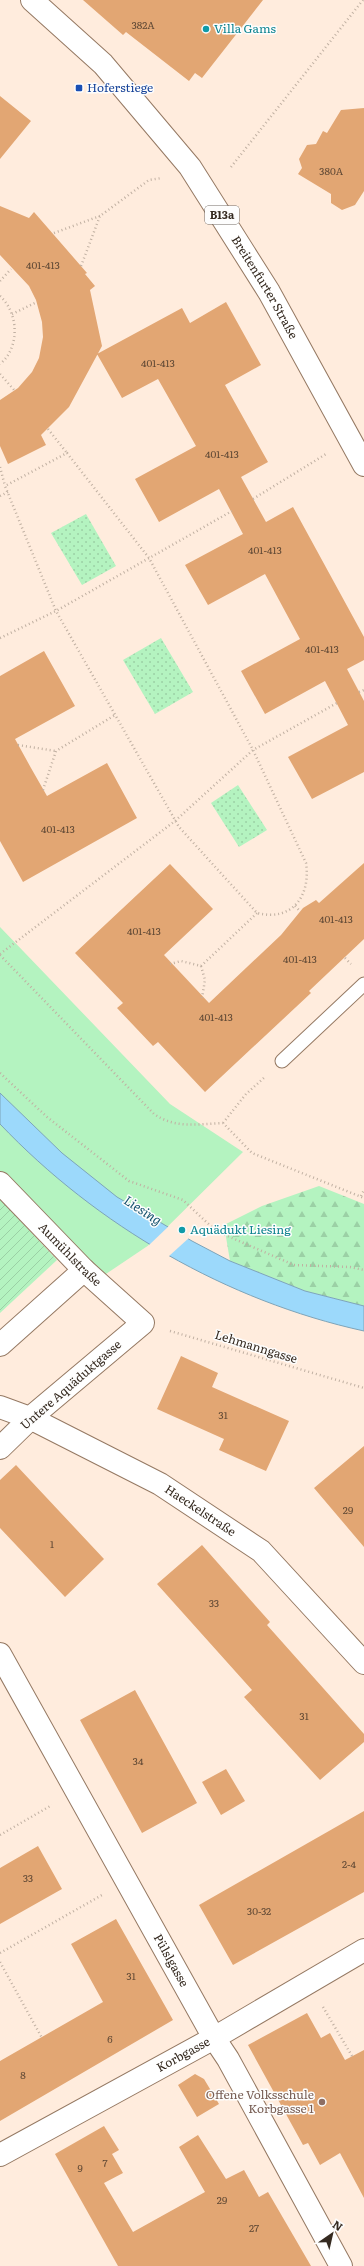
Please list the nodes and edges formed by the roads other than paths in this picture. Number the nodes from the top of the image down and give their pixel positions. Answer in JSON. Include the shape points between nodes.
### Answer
{"nodes":[{"id":1,"x":32,"y":0,"type":"edge"},
{"id":2,"x":364,"y":465,"type":"edge"},
{"id":3,"x":364,"y":984,"type":"edge"},
{"id":4,"x":282,"y":1061,"type":"road end"},
{"id":5,"x":0,"y":1183,"type":"edge"},
{"id":6,"x":84,"y":1270,"type":"junction"},
{"id":7,"x":142,"y":1322,"type":"joint"},
{"id":8,"x":0,"y":1345,"type":"edge"},
{"id":9,"x":0,"y":1407,"type":"edge"},
{"id":10,"x":30,"y":1418,"type":"junction"},
{"id":11,"x":0,"y":1448,"type":"edge"},
{"id":12,"x":0,"y":1654,"type":"edge"},
{"id":13,"x":364,"y":1663,"type":"edge"},
{"id":14,"x":364,"y":1950,"type":"edge"},
{"id":15,"x":214,"y":2038,"type":"junction"},
{"id":16,"x":0,"y":2155,"type":"edge"},
{"id":17,"x":341,"y":2266,"type":"edge"}],
"edges":[{"from":1,"to":2,"type":"street","name":"Breitenfurter Straße","number":"B13a","via":[[103,64],[190,167],[269,292]]},
{"from":3,"to":4,"type":"lane"},
{"from":5,"to":6,"type":"street","name":"Aumühlstraße"},
{"from":6,"to":7,"type":"street","name":"Aumühlstraße"},
{"from":6,"to":8,"type":"street"},
{"from":7,"to":10,"type":"street","name":"Untere Aquäduktgasse"},
{"from":9,"to":10,"type":"street","name":"Haeckelstraße"},
{"from":10,"to":11,"type":"street","name":"Untere Aquäduktgasse"},
{"from":10,"to":13,"type":"street","name":"Haeckelstraße","via":[[160,1484],[261,1551]]},
{"from":12,"to":15,"type":"street","name":"Pülslgasse"},
{"from":14,"to":15,"type":"street","name":"Korbgasse"},
{"from":15,"to":16,"type":"street","name":"Korbgasse"},
{"from":15,"to":17,"type":"street","name":"Pülslgasse","via":[[228,2059]]}]}
